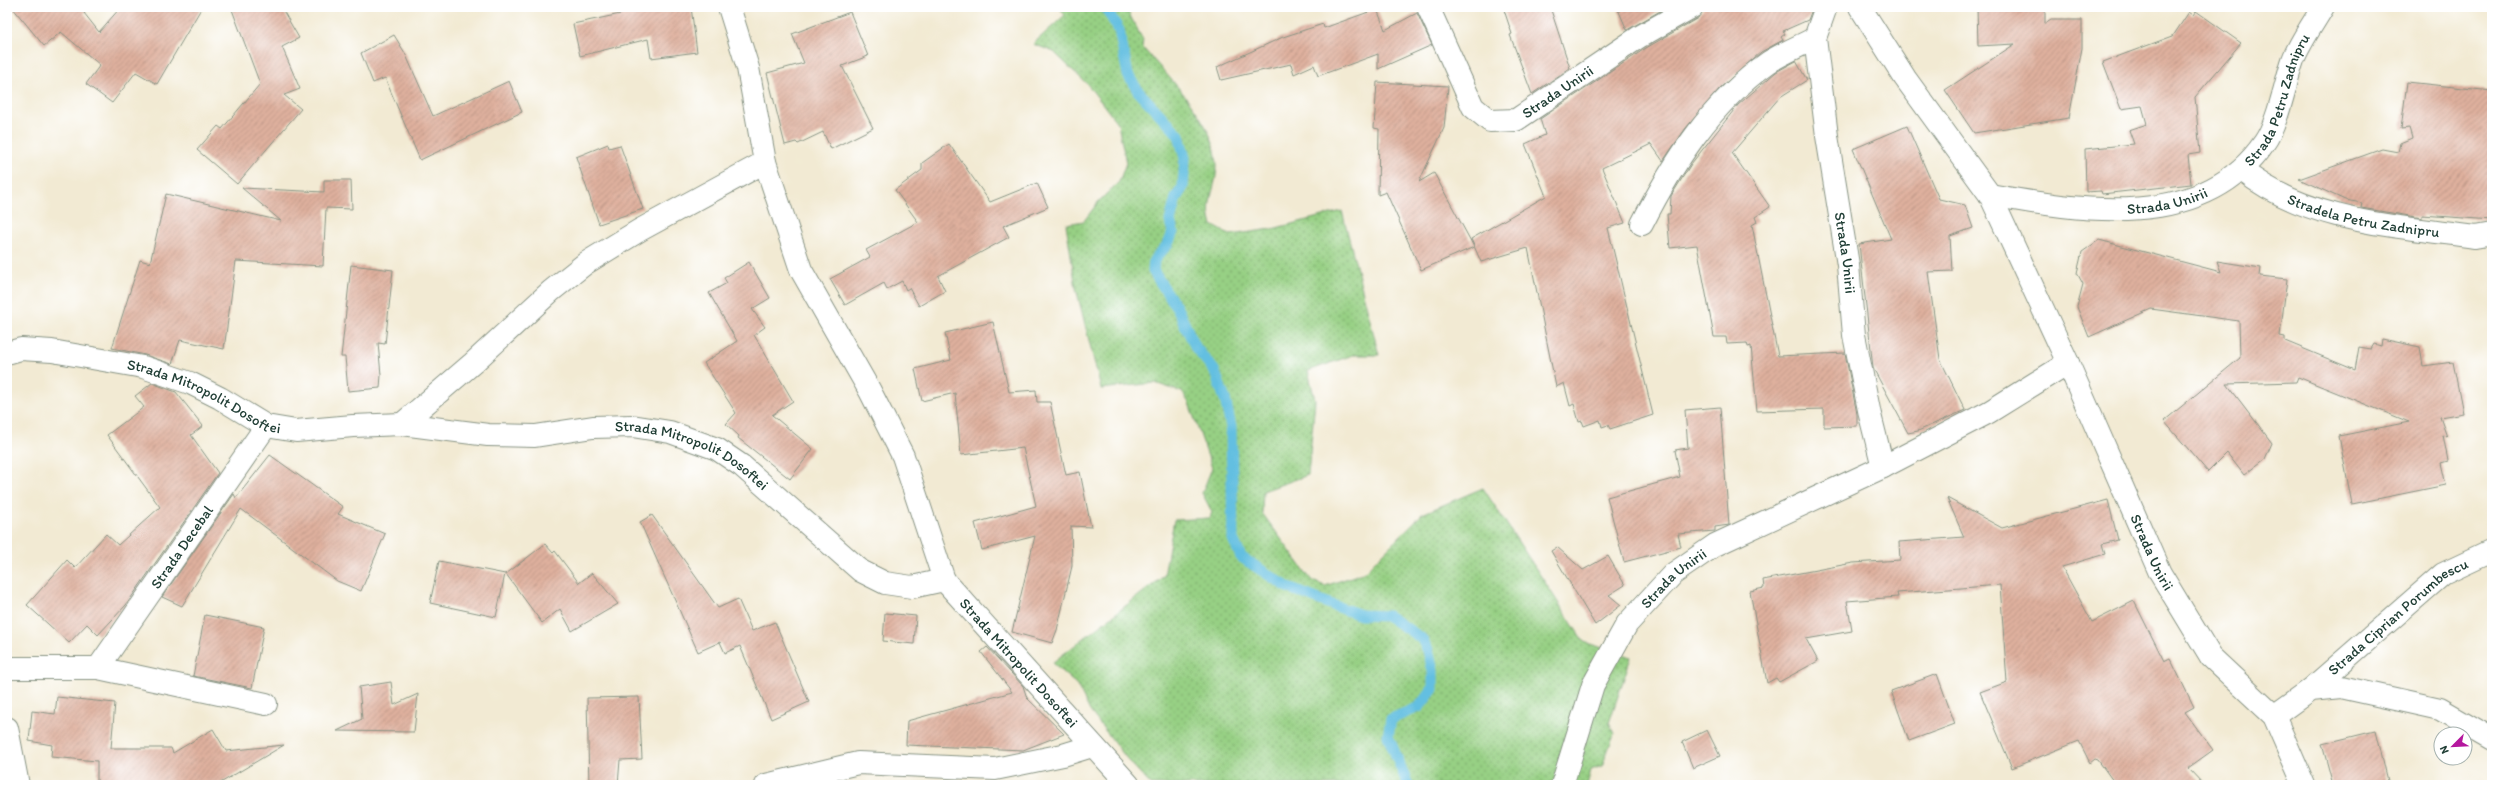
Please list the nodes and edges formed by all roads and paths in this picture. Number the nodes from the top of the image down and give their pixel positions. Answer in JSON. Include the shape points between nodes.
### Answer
{"nodes":[{"id":1,"x":730,"y":7,"type":"edge"},
{"id":2,"x":1428,"y":7,"type":"edge"},
{"id":3,"x":1692,"y":7,"type":"edge"},
{"id":4,"x":1826,"y":7,"type":"edge"},
{"id":5,"x":1860,"y":7,"type":"edge"},
{"id":6,"x":2323,"y":7,"type":"edge"},
{"id":7,"x":1815,"y":38,"type":"junction"},
{"id":8,"x":765,"y":162,"type":"junction"},
{"id":9,"x":2242,"y":170,"type":"junction"},
{"id":10,"x":1990,"y":195,"type":"junction"},
{"id":11,"x":1642,"y":224,"type":"dead end"},
{"id":12,"x":2492,"y":234,"type":"edge"},
{"id":13,"x":7,"y":353,"type":"edge"},
{"id":14,"x":2068,"y":363,"type":"junction"},
{"id":15,"x":402,"y":424,"type":"junction"},
{"id":16,"x":266,"y":426,"type":"junction"},
{"id":17,"x":1883,"y":467,"type":"junction"},
{"id":18,"x":2492,"y":551,"type":"edge"},
{"id":19,"x":944,"y":580,"type":"junction"},
{"id":20,"x":7,"y":668,"type":"edge"},
{"id":21,"x":98,"y":668,"type":"junction"},
{"id":22,"x":2310,"y":690,"type":"junction"},
{"id":23,"x":266,"y":704,"type":"dead end"},
{"id":24,"x":2274,"y":716,"type":"junction"},
{"id":25,"x":7,"y":728,"type":"edge"},
{"id":26,"x":2492,"y":739,"type":"edge"},
{"id":27,"x":1092,"y":746,"type":"junction"},
{"id":28,"x":18,"y":785,"type":"edge"},
{"id":29,"x":766,"y":785,"type":"edge"},
{"id":30,"x":1129,"y":785,"type":"edge"},
{"id":31,"x":1562,"y":785,"type":"edge"},
{"id":32,"x":2304,"y":785,"type":"edge"}],
"edges":[{"from":1,"to":8,"type":"street","name":"Strada Mitropolit Dosoftei","via":[[748,68]]},
{"from":2,"to":3,"type":"street","name":"Strada Unirii","via":[[1473,107],[1490,120],[1516,120],[1639,36]]},
{"from":4,"to":7,"type":"street","name":"Strada Unirii"},
{"from":5,"to":10,"type":"street","name":"Strada Unirii","via":[[1905,78]]},
{"from":6,"to":9,"type":"street","name":"Strada Petru Zadnipru","via":[[2294,58],[2265,142]]},
{"from":7,"to":11,"type":"street","via":[[1770,62],[1740,86],[1703,125],[1666,177]]},
{"from":7,"to":17,"type":"street","name":"Strada Unirii","via":[[1827,136],[1848,265],[1854,335]]},
{"from":8,"to":15,"type":"street","via":[[640,230],[586,263]]},
{"from":8,"to":19,"type":"street","name":"Strada Mitropolit Dosoftei","via":[[801,270],[870,391],[903,456]]},
{"from":9,"to":10,"type":"street","name":"Strada Unirii","via":[[2192,200],[2150,208],[2095,210]]},
{"from":9,"to":12,"type":"street","name":"Stradela Petru Zadnipru","via":[[2256,182],[2293,201],[2353,220],[2474,237]]},
{"from":10,"to":14,"type":"street","name":"Strada Unirii"},
{"from":13,"to":16,"type":"street","name":"Strada Mitropolit Dosoftei","via":[[21,350],[52,351],[143,367],[190,383]]},
{"from":14,"to":17,"type":"street","name":"Strada Unirii","via":[[1989,412]]},
{"from":14,"to":24,"type":"street","name":"Strada Unirii","via":[[2160,573],[2211,658]]},
{"from":15,"to":16,"type":"street","name":"Strada Mitropolit Dosoftei","via":[[296,431]]},
{"from":15,"to":19,"type":"street","name":"Strada Mitropolit Dosoftei","via":[[488,435],[519,436],[593,427],[632,426],[670,432],[717,449],[742,466],[861,571],[885,583],[912,587]]},
{"from":16,"to":21,"type":"street","name":"Strada Decebal"},
{"from":17,"to":31,"type":"street","name":"Strada Unirii","via":[[1715,546],[1673,574],[1627,624],[1593,685]]},
{"from":18,"to":22,"type":"street","name":"Strada Ciprian Porumbescu","via":[[2443,574]]},
{"from":19,"to":27,"type":"street","name":"Strada Mitropolit Dosoftei"},
{"from":20,"to":21,"type":"street"},
{"from":21,"to":23,"type":"street"},
{"from":22,"to":24,"type":"street"},
{"from":22,"to":26,"type":"street","via":[[2341,687],[2440,709]]},
{"from":24,"to":32,"type":"street","name":"Strada Unirii"},
{"from":25,"to":28,"type":"street"},
{"from":27,"to":29,"type":"street","name":"Strada Mitropolit Dosoftei","via":[[995,769],[858,763]]},
{"from":27,"to":30,"type":"street","name":"Strada Mitropolit Dosoftei"}]}
